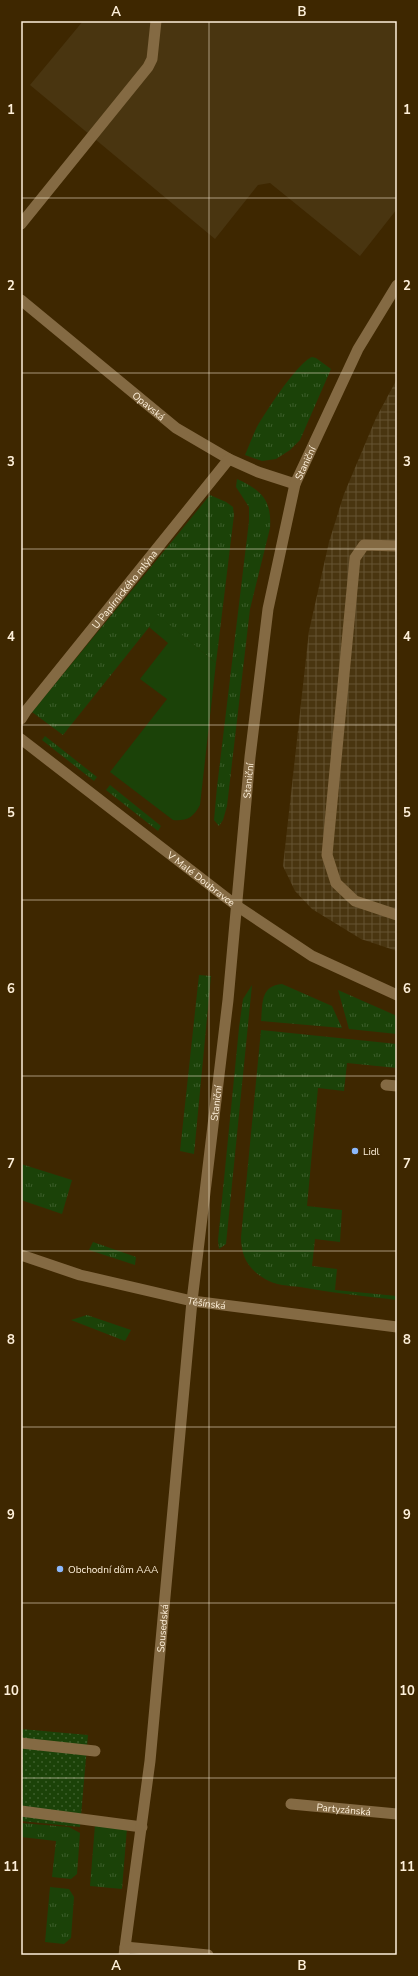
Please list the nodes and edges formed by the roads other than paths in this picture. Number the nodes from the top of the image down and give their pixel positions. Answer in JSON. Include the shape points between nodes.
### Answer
{"nodes":[{"id":1,"x":156,"y":21,"type":"edge"},
{"id":2,"x":21,"y":224,"type":"edge"},
{"id":3,"x":397,"y":285,"type":"edge"},
{"id":4,"x":21,"y":300,"type":"edge"},
{"id":5,"x":229,"y":459,"type":"junction"},
{"id":6,"x":295,"y":484,"type":"junction"},
{"id":7,"x":397,"y":546,"type":"edge"},
{"id":8,"x":21,"y":719,"type":"edge"},
{"id":9,"x":21,"y":739,"type":"edge"},
{"id":10,"x":237,"y":906,"type":"junction"},
{"id":11,"x":397,"y":915,"type":"edge"},
{"id":12,"x":397,"y":995,"type":"edge"},
{"id":13,"x":386,"y":1085,"type":"dead end"},
{"id":14,"x":397,"y":1086,"type":"edge"},
{"id":15,"x":21,"y":1255,"type":"edge"},
{"id":16,"x":192,"y":1301,"type":"junction"},
{"id":17,"x":397,"y":1327,"type":"edge"},
{"id":18,"x":21,"y":1743,"type":"edge"},
{"id":19,"x":95,"y":1751,"type":"dead end"},
{"id":20,"x":291,"y":1804,"type":"dead end"},
{"id":21,"x":21,"y":1811,"type":"edge"},
{"id":22,"x":397,"y":1814,"type":"edge"},
{"id":23,"x":142,"y":1827,"type":"junction"},
{"id":24,"x":124,"y":1951,"type":"edge"},
{"id":25,"x":208,"y":1955,"type":"edge"}],
"edges":[{"from":1,"to":2,"type":"street","via":[[152,59],[148,67]]},
{"from":3,"to":6,"type":"street","name":"Staniční","via":[[358,349]]},
{"from":4,"to":5,"type":"street","name":"Opavská","via":[[176,428]]},
{"from":5,"to":6,"type":"street","name":"Opavská"},
{"from":5,"to":8,"type":"street","name":"U Papírnického mlýna"},
{"from":6,"to":10,"type":"street","name":"Staniční","via":[[268,609],[250,758]]},
{"from":7,"to":11,"type":"street","via":[[364,545],[355,558],[327,855],[336,883],[355,901]]},
{"from":9,"to":10,"type":"street","name":"V Malé Doubravce"},
{"from":10,"to":12,"type":"street","name":"V Malé Doubravce","via":[[312,956]]},
{"from":10,"to":16,"type":"street","name":"Staniční"},
{"from":13,"to":14,"type":"street"},
{"from":15,"to":16,"type":"street","name":"Těšínská","via":[[80,1275]]},
{"from":16,"to":17,"type":"street","name":"Těšínská"},
{"from":16,"to":23,"type":"street","name":"Sousedská"},
{"from":18,"to":19,"type":"street"},
{"from":20,"to":22,"type":"street","name":"Partyzánská"},
{"from":21,"to":23,"type":"street"},
{"from":23,"to":24,"type":"street","name":"Sousedská"},
{"from":24,"to":25,"type":"street"}]}
